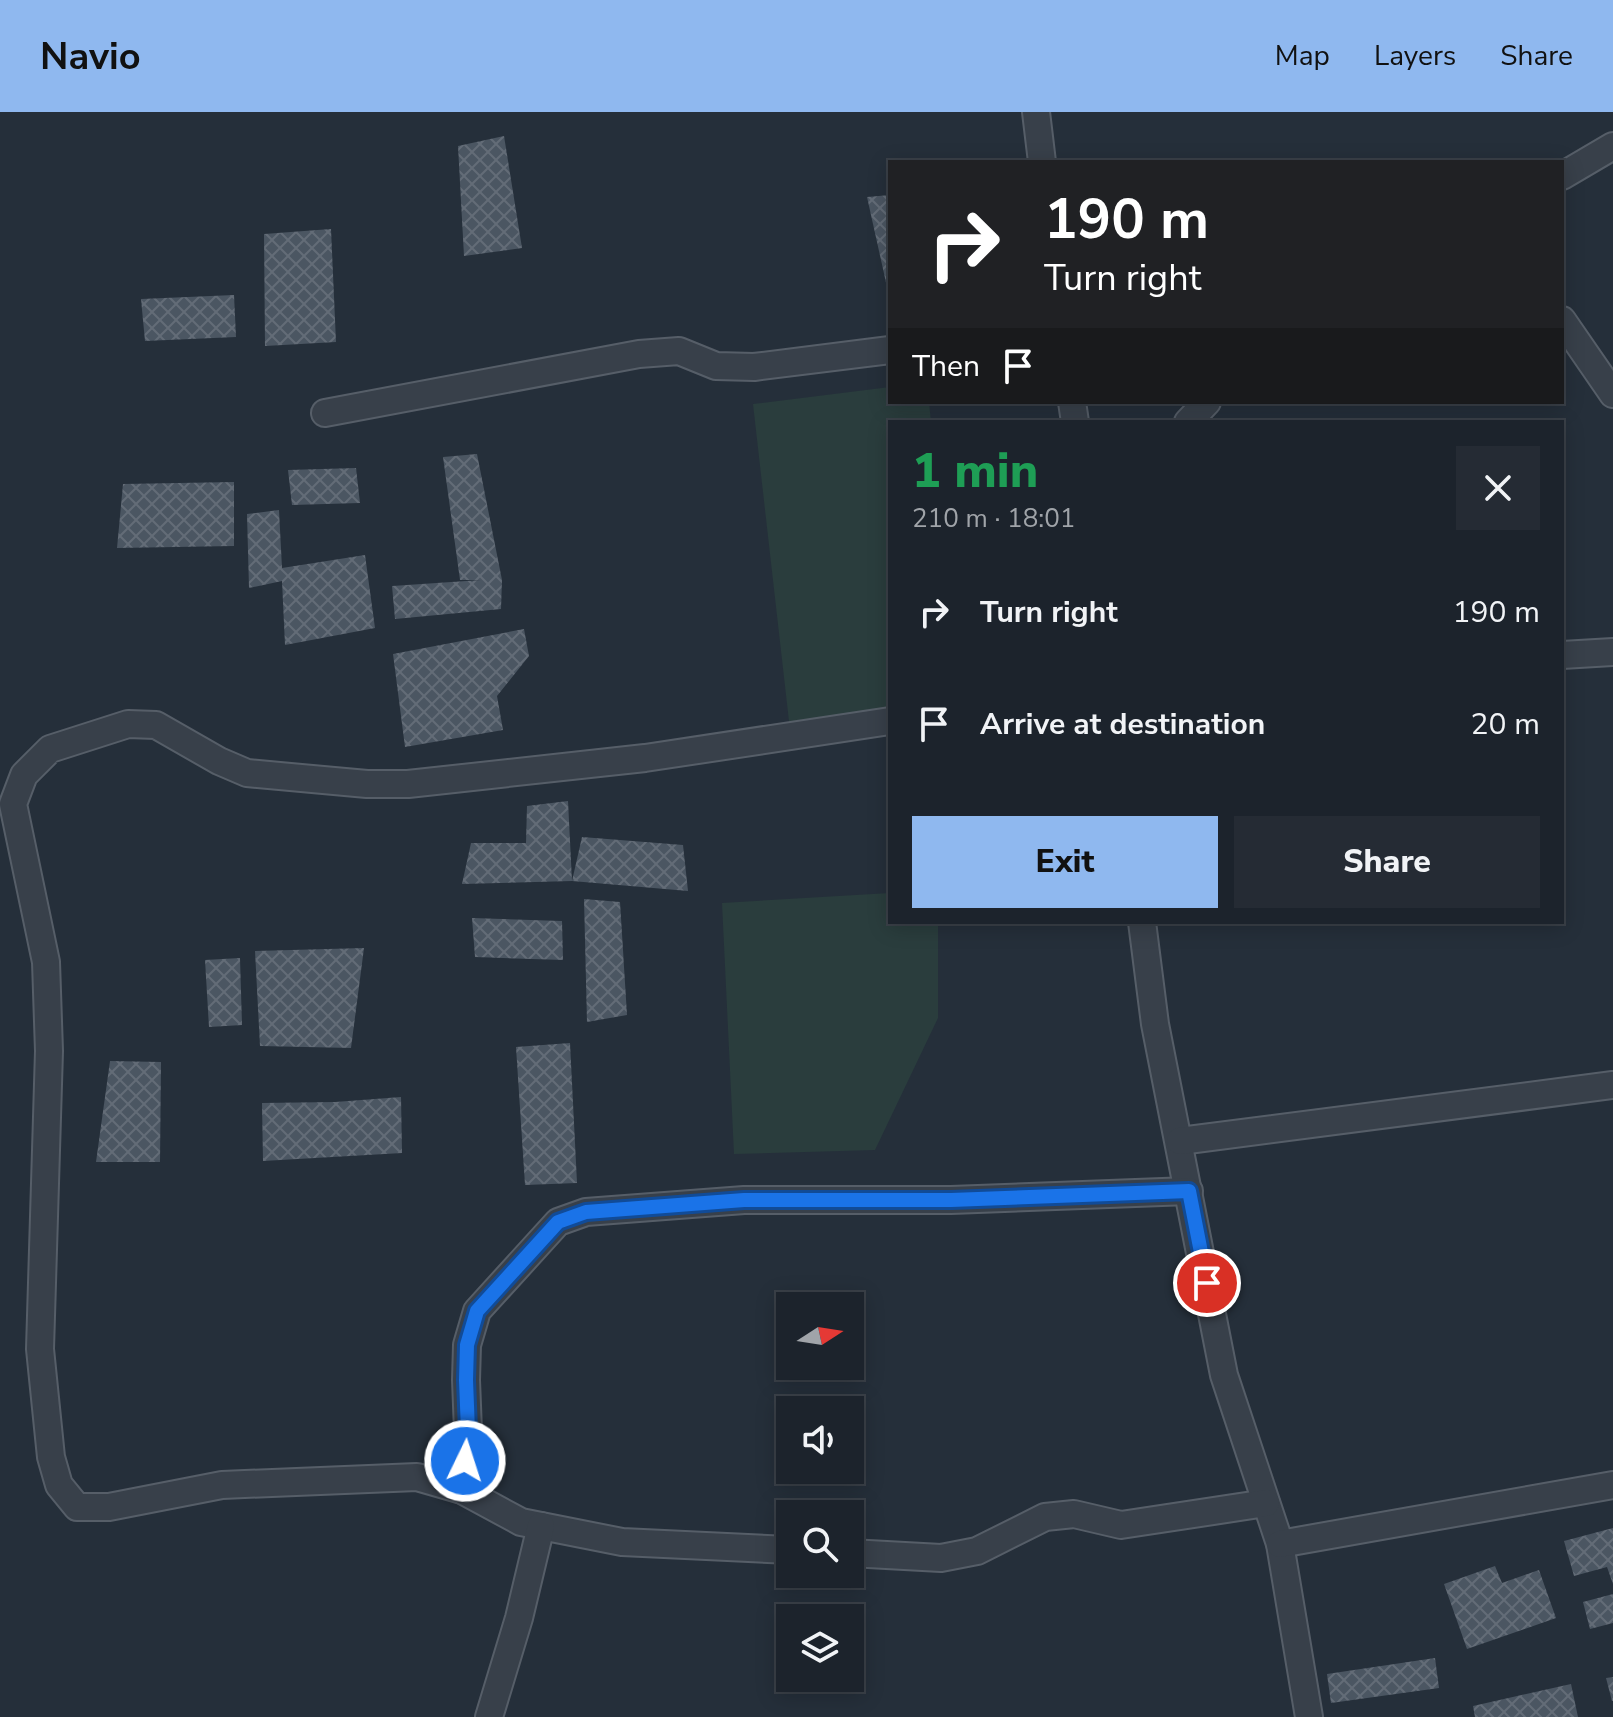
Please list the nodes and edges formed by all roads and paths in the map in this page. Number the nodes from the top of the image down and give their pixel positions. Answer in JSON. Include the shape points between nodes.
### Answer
{"nodes":[{"id":1,"x":1036,"y":112,"type":"edge"},
{"id":2,"x":1613,"y":146,"type":"edge"},
{"id":3,"x":1042,"y":160,"type":"edge"},
{"id":4,"x":1564,"y":175,"type":"edge"},
{"id":5,"x":1564,"y":323,"type":"edge"},
{"id":6,"x":888,"y":350,"type":"edge"},
{"id":7,"x":1613,"y":394,"type":"edge"},
{"id":8,"x":1205,"y":404,"type":"edge"},
{"id":9,"x":325,"y":413,"type":"dead end"},
{"id":10,"x":1190,"y":420,"type":"edge"},
{"id":11,"x":1613,"y":652,"type":"edge"},
{"id":12,"x":1564,"y":655,"type":"edge"},
{"id":13,"x":888,"y":721,"type":"edge"},
{"id":14,"x":1142,"y":924,"type":"edge"},
{"id":15,"x":1613,"y":1085,"type":"edge"},
{"id":16,"x":1180,"y":1141,"type":"junction"},
{"id":17,"x":1189,"y":1191,"type":"junction"},
{"id":18,"x":1613,"y":1485,"type":"edge"},
{"id":19,"x":462,"y":1490,"type":"junction"},
{"id":20,"x":1266,"y":1503,"type":"junction"},
{"id":21,"x":541,"y":1526,"type":"junction"},
{"id":22,"x":1280,"y":1544,"type":"junction"},
{"id":23,"x":776,"y":1549,"type":"edge"},
{"id":24,"x":864,"y":1554,"type":"edge"},
{"id":25,"x":489,"y":1717,"type":"edge"},
{"id":26,"x":1309,"y":1717,"type":"edge"}],
"edges":[{"from":1,"to":3,"type":"street"},
{"from":2,"to":4,"type":"street"},
{"from":5,"to":7,"type":"street"},
{"from":6,"to":9,"type":"street","via":[[754,367],[716,366],[679,351],[639,354]]},
{"from":8,"to":10,"type":"street"},
{"from":11,"to":12,"type":"street"},
{"from":13,"to":19,"type":"street","via":[[645,758],[408,784],[247,773],[156,725],[128,724],[50,749],[24,775],[13,804],[46,962],[49,1051],[40,1349],[51,1457],[59,1485],[77,1507],[109,1507],[222,1485],[417,1477]]},
{"from":14,"to":16,"type":"street","via":[[1155,1024]]},
{"from":15,"to":16,"type":"street"},
{"from":16,"to":17,"type":"street"},
{"from":17,"to":19,"type":"street","via":[[951,1200],[744,1200],[586,1212],[558,1222],[477,1311],[467,1345]]},
{"from":17,"to":20,"type":"street","via":[[1224,1375]]},
{"from":18,"to":22,"type":"street"},
{"from":19,"to":21,"type":"street","via":[[521,1522]]},
{"from":20,"to":22,"type":"street"},
{"from":20,"to":24,"type":"street","via":[[1121,1525],[1074,1514],[1045,1517],[977,1551],[941,1558]]},
{"from":21,"to":23,"type":"street","via":[[622,1542]]},
{"from":21,"to":25,"type":"street"},
{"from":22,"to":26,"type":"street"}]}
